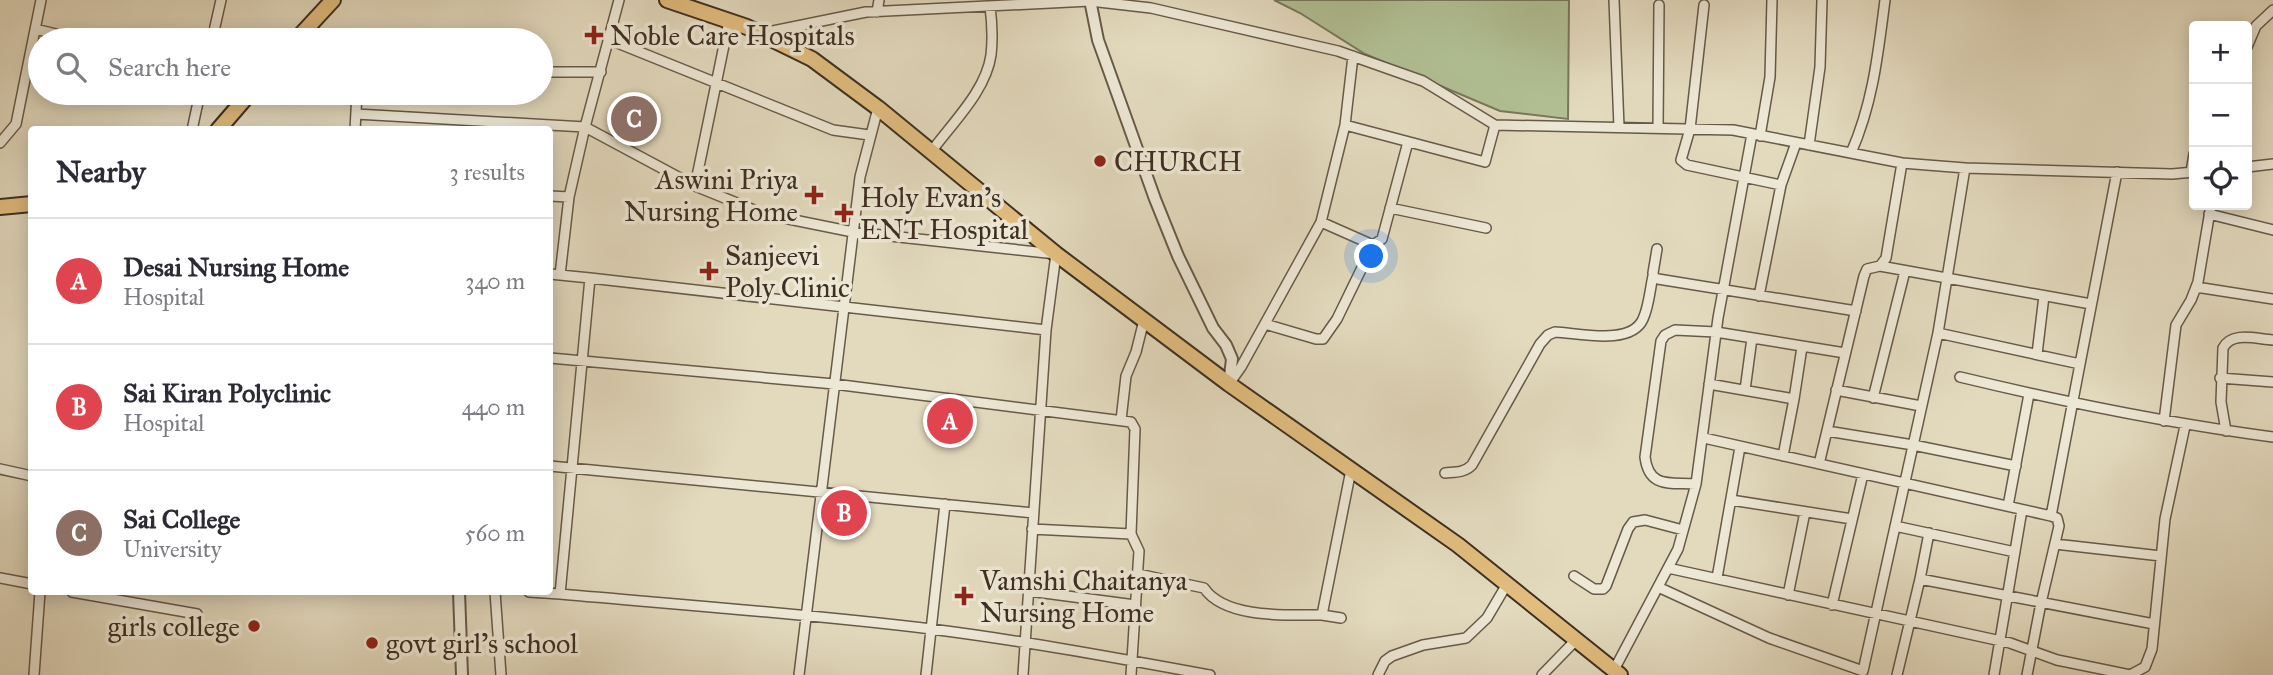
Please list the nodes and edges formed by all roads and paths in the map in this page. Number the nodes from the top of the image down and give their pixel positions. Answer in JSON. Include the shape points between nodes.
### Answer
{"nodes":[{"id":1,"x":41,"y":0,"type":"edge"},
{"id":2,"x":220,"y":0,"type":"edge"},
{"id":3,"x":333,"y":0,"type":"edge"},
{"id":4,"x":619,"y":0,"type":"edge"},
{"id":5,"x":667,"y":0,"type":"edge"},
{"id":6,"x":879,"y":0,"type":"edge"},
{"id":7,"x":1090,"y":0,"type":"edge"},
{"id":8,"x":1614,"y":0,"type":"edge"},
{"id":9,"x":1772,"y":0,"type":"edge"},
{"id":10,"x":1822,"y":0,"type":"edge"},
{"id":11,"x":1885,"y":0,"type":"edge"},
{"id":12,"x":1659,"y":5,"type":"dead end"},
{"id":13,"x":1704,"y":5,"type":"dead end"},
{"id":14,"x":990,"y":6,"type":"junction"},
{"id":15,"x":2273,"y":10,"type":"edge"},
{"id":16,"x":877,"y":12,"type":"junction"},
{"id":17,"x":729,"y":21,"type":"junction"},
{"id":18,"x":35,"y":28,"type":"edge"},
{"id":19,"x":214,"y":28,"type":"edge"},
{"id":20,"x":307,"y":28,"type":"edge"},
{"id":21,"x":760,"y":34,"type":"junction"},
{"id":22,"x":2252,"y":35,"type":"edge"},
{"id":23,"x":610,"y":40,"type":"junction"},
{"id":24,"x":1353,"y":56,"type":"junction"},
{"id":25,"x":28,"y":64,"type":"edge"},
{"id":26,"x":553,"y":72,"type":"edge"},
{"id":27,"x":601,"y":72,"type":"junction"},
{"id":28,"x":716,"y":83,"type":"junction"},
{"id":29,"x":198,"y":105,"type":"edge"},
{"id":30,"x":240,"y":105,"type":"edge"},
{"id":31,"x":356,"y":105,"type":"edge"},
{"id":32,"x":878,"y":108,"type":"junction"},
{"id":33,"x":356,"y":114,"type":"junction"},
{"id":34,"x":1345,"y":125,"type":"junction"},
{"id":35,"x":1495,"y":125,"type":"junction"},
{"id":36,"x":193,"y":126,"type":"edge"},
{"id":37,"x":221,"y":126,"type":"edge"},
{"id":38,"x":355,"y":126,"type":"edge"},
{"id":39,"x":585,"y":127,"type":"junction"},
{"id":40,"x":1619,"y":127,"type":"junction"},
{"id":41,"x":1658,"y":128,"type":"junction"},
{"id":42,"x":1690,"y":129,"type":"junction"},
{"id":43,"x":869,"y":135,"type":"junction"},
{"id":44,"x":1756,"y":135,"type":"junction"},
{"id":45,"x":1408,"y":142,"type":"junction"},
{"id":46,"x":0,"y":143,"type":"edge"},
{"id":47,"x":1796,"y":143,"type":"junction"},
{"id":48,"x":1809,"y":145,"type":"junction"},
{"id":49,"x":931,"y":152,"type":"junction"},
{"id":50,"x":1851,"y":153,"type":"junction"},
{"id":51,"x":1902,"y":163,"type":"junction"},
{"id":52,"x":2273,"y":164,"type":"edge"},
{"id":53,"x":2252,"y":166,"type":"edge"},
{"id":54,"x":1965,"y":168,"type":"junction"},
{"id":55,"x":2117,"y":172,"type":"junction"},
{"id":56,"x":2189,"y":172,"type":"edge"},
{"id":57,"x":1745,"y":177,"type":"junction"},
{"id":58,"x":1781,"y":185,"type":"junction"},
{"id":59,"x":695,"y":186,"type":"junction"},
{"id":60,"x":553,"y":196,"type":"edge"},
{"id":61,"x":569,"y":197,"type":"junction"},
{"id":62,"x":28,"y":204,"type":"edge"},
{"id":63,"x":0,"y":207,"type":"edge"},
{"id":64,"x":1390,"y":208,"type":"junction"},
{"id":65,"x":2210,"y":210,"type":"edge"},
{"id":66,"x":1321,"y":222,"type":"junction"},
{"id":67,"x":1486,"y":228,"type":"dead end"},
{"id":68,"x":2273,"y":230,"type":"edge"},
{"id":69,"x":853,"y":232,"type":"junction"},
{"id":70,"x":1373,"y":245,"type":"junction"},
{"id":71,"x":1657,"y":248,"type":"dead end"},
{"id":72,"x":1056,"y":254,"type":"junction"},
{"id":73,"x":1880,"y":266,"type":"junction"},
{"id":74,"x":1905,"y":271,"type":"junction"},
{"id":75,"x":553,"y":274,"type":"edge"},
{"id":76,"x":560,"y":275,"type":"junction"},
{"id":77,"x":1653,"y":276,"type":"junction"},
{"id":78,"x":590,"y":278,"type":"junction"},
{"id":79,"x":1947,"y":279,"type":"junction"},
{"id":80,"x":2196,"y":287,"type":"junction"},
{"id":81,"x":1723,"y":288,"type":"junction"},
{"id":82,"x":1759,"y":296,"type":"junction"},
{"id":83,"x":2045,"y":296,"type":"junction"},
{"id":84,"x":2273,"y":299,"type":"edge"},
{"id":85,"x":2091,"y":304,"type":"junction"},
{"id":86,"x":844,"y":305,"type":"junction"},
{"id":87,"x":1856,"y":311,"type":"junction"},
{"id":88,"x":1144,"y":320,"type":"junction"},
{"id":89,"x":1265,"y":324,"type":"junction"},
{"id":90,"x":1046,"y":330,"type":"junction"},
{"id":91,"x":1716,"y":332,"type":"junction"},
{"id":92,"x":1938,"y":333,"type":"junction"},
{"id":93,"x":1752,"y":338,"type":"junction"},
{"id":94,"x":2273,"y":340,"type":"edge"},
{"id":95,"x":1802,"y":347,"type":"junction"},
{"id":96,"x":1845,"y":353,"type":"junction"},
{"id":97,"x":2037,"y":354,"type":"junction"},
{"id":98,"x":553,"y":358,"type":"edge"},
{"id":99,"x":582,"y":362,"type":"junction"},
{"id":100,"x":2080,"y":364,"type":"junction"},
{"id":101,"x":1960,"y":377,"type":"dead end"},
{"id":102,"x":2220,"y":378,"type":"junction"},
{"id":103,"x":2273,"y":382,"type":"edge"},
{"id":104,"x":1229,"y":383,"type":"junction"},
{"id":105,"x":834,"y":384,"type":"junction"},
{"id":106,"x":1709,"y":384,"type":"junction"},
{"id":107,"x":1745,"y":390,"type":"junction"},
{"id":108,"x":1836,"y":390,"type":"junction"},
{"id":109,"x":2029,"y":394,"type":"junction"},
{"id":110,"x":1873,"y":398,"type":"junction"},
{"id":111,"x":1794,"y":399,"type":"junction"},
{"id":112,"x":2072,"y":403,"type":"junction"},
{"id":113,"x":1921,"y":406,"type":"junction"},
{"id":114,"x":1041,"y":410,"type":"junction"},
{"id":115,"x":1121,"y":421,"type":"junction"},
{"id":116,"x":2164,"y":421,"type":"junction"},
{"id":117,"x":2185,"y":426,"type":"junction"},
{"id":118,"x":1827,"y":431,"type":"junction"},
{"id":119,"x":2226,"y":431,"type":"junction"},
{"id":120,"x":2273,"y":437,"type":"edge"},
{"id":121,"x":1704,"y":439,"type":"junction"},
{"id":122,"x":1913,"y":445,"type":"junction"},
{"id":123,"x":1740,"y":447,"type":"junction"},
{"id":124,"x":1783,"y":456,"type":"junction"},
{"id":125,"x":1819,"y":464,"type":"junction"},
{"id":126,"x":553,"y":466,"type":"edge"},
{"id":127,"x":2016,"y":466,"type":"junction"},
{"id":128,"x":572,"y":468,"type":"junction"},
{"id":129,"x":0,"y":469,"type":"edge"},
{"id":130,"x":1351,"y":470,"type":"junction"},
{"id":131,"x":1444,"y":473,"type":"dead end"},
{"id":132,"x":28,"y":474,"type":"edge"},
{"id":133,"x":1863,"y":474,"type":"junction"},
{"id":134,"x":1904,"y":483,"type":"junction"},
{"id":135,"x":1696,"y":484,"type":"junction"},
{"id":136,"x":821,"y":491,"type":"junction"},
{"id":137,"x":1731,"y":500,"type":"junction"},
{"id":138,"x":945,"y":504,"type":"junction"},
{"id":139,"x":2008,"y":506,"type":"junction"},
{"id":140,"x":2022,"y":509,"type":"junction"},
{"id":141,"x":1805,"y":512,"type":"junction"},
{"id":142,"x":1034,"y":513,"type":"junction"},
{"id":143,"x":2051,"y":516,"type":"junction"},
{"id":144,"x":1852,"y":519,"type":"junction"},
{"id":145,"x":1895,"y":526,"type":"junction"},
{"id":146,"x":1032,"y":529,"type":"junction"},
{"id":147,"x":1683,"y":530,"type":"junction"},
{"id":148,"x":1929,"y":533,"type":"junction"},
{"id":149,"x":1131,"y":534,"type":"junction"},
{"id":150,"x":2055,"y":544,"type":"junction"},
{"id":151,"x":2015,"y":552,"type":"junction"},
{"id":152,"x":2161,"y":556,"type":"junction"},
{"id":153,"x":1668,"y":568,"type":"junction"},
{"id":154,"x":1138,"y":574,"type":"junction"},
{"id":155,"x":1574,"y":576,"type":"dead end"},
{"id":156,"x":0,"y":578,"type":"edge"},
{"id":157,"x":1717,"y":578,"type":"junction"},
{"id":158,"x":1920,"y":579,"type":"junction"},
{"id":159,"x":28,"y":583,"type":"edge"},
{"id":160,"x":1507,"y":584,"type":"junction"},
{"id":161,"x":1658,"y":587,"type":"junction"},
{"id":162,"x":1028,"y":591,"type":"junction"},
{"id":163,"x":553,"y":594,"type":"edge"},
{"id":164,"x":560,"y":594,"type":"junction"},
{"id":165,"x":1788,"y":594,"type":"junction"},
{"id":166,"x":40,"y":595,"type":"edge"},
{"id":167,"x":89,"y":595,"type":"edge"},
{"id":168,"x":459,"y":595,"type":"edge"},
{"id":169,"x":495,"y":595,"type":"edge"},
{"id":170,"x":2008,"y":596,"type":"junction"},
{"id":171,"x":2041,"y":603,"type":"junction"},
{"id":172,"x":1832,"y":605,"type":"junction"},
{"id":173,"x":1135,"y":606,"type":"junction"},
{"id":174,"x":197,"y":614,"type":"dead end"},
{"id":175,"x":1875,"y":614,"type":"junction"},
{"id":176,"x":806,"y":615,"type":"junction"},
{"id":177,"x":1322,"y":615,"type":"junction"},
{"id":178,"x":1341,"y":618,"type":"dead end"},
{"id":179,"x":1909,"y":622,"type":"junction"},
{"id":180,"x":2154,"y":624,"type":"junction"},
{"id":181,"x":931,"y":629,"type":"junction"},
{"id":182,"x":1576,"y":640,"type":"junction"},
{"id":183,"x":1999,"y":641,"type":"junction"},
{"id":184,"x":1025,"y":642,"type":"junction"},
{"id":185,"x":2031,"y":650,"type":"junction"},
{"id":186,"x":1132,"y":661,"type":"junction"},
{"id":187,"x":1617,"y":673,"type":"edge"},
{"id":188,"x":34,"y":675,"type":"edge"},
{"id":189,"x":462,"y":675,"type":"edge"},
{"id":190,"x":501,"y":675,"type":"edge"},
{"id":191,"x":799,"y":675,"type":"edge"},
{"id":192,"x":926,"y":675,"type":"edge"},
{"id":193,"x":1023,"y":675,"type":"edge"},
{"id":194,"x":1131,"y":675,"type":"edge"},
{"id":195,"x":1210,"y":675,"type":"edge"},
{"id":196,"x":1378,"y":675,"type":"edge"},
{"id":197,"x":1542,"y":675,"type":"edge"},
{"id":198,"x":1897,"y":675,"type":"edge"},
{"id":199,"x":1994,"y":675,"type":"edge"},
{"id":200,"x":2027,"y":675,"type":"edge"}],
"edges":[{"from":1,"to":18,"type":"street"},
{"from":2,"to":19,"type":"street"},
{"from":3,"to":20,"type":"main road"},
{"from":4,"to":23,"type":"street"},
{"from":5,"to":17,"type":"main road"},
{"from":6,"to":16,"type":"street"},
{"from":7,"to":14,"type":"street"},
{"from":7,"to":24,"type":"street","via":[[1152,8]]},
{"from":7,"to":104,"type":"street","via":[[1098,40],[1155,199],[1178,256],[1232,359]]},
{"from":8,"to":40,"type":"street"},
{"from":9,"to":44,"type":"street","via":[[1770,76]]},
{"from":10,"to":48,"type":"street","via":[[1820,67]]},
{"from":11,"to":50,"type":"street","via":[[1872,92]]},
{"from":12,"to":41,"type":"street"},
{"from":13,"to":42,"type":"street"},
{"from":14,"to":16,"type":"street"},
{"from":14,"to":49,"type":"street","via":[[990,58],[978,88]]},
{"from":15,"to":22,"type":"street"},
{"from":16,"to":21,"type":"street"},
{"from":17,"to":21,"type":"main road"},
{"from":17,"to":28,"type":"street"},
{"from":21,"to":32,"type":"main road","via":[[812,59]]},
{"from":23,"to":27,"type":"street"},
{"from":23,"to":28,"type":"street"},
{"from":24,"to":34,"type":"street"},
{"from":24,"to":35,"type":"street","via":[[1423,81]]},
{"from":25,"to":46,"type":"street","via":[[16,124]]},
{"from":26,"to":27,"type":"street"},
{"from":27,"to":39,"type":"street"},
{"from":28,"to":43,"type":"street","via":[[833,130]]},
{"from":28,"to":59,"type":"street"},
{"from":29,"to":36,"type":"street"},
{"from":30,"to":37,"type":"main road"},
{"from":31,"to":33,"type":"street"},
{"from":32,"to":43,"type":"street"},
{"from":32,"to":49,"type":"main road"},
{"from":33,"to":38,"type":"street"},
{"from":33,"to":39,"type":"street"},
{"from":34,"to":45,"type":"street"},
{"from":34,"to":66,"type":"street"},
{"from":35,"to":40,"type":"street"},
{"from":35,"to":45,"type":"street","via":[[1485,162]]},
{"from":39,"to":59,"type":"street"},
{"from":39,"to":61,"type":"street"},
{"from":40,"to":41,"type":"street"},
{"from":41,"to":42,"type":"street"},
{"from":42,"to":44,"type":"street"},
{"from":42,"to":57,"type":"street","via":[[1681,155],[1683,163]]},
{"from":43,"to":69,"type":"street"},
{"from":44,"to":47,"type":"street"},
{"from":44,"to":57,"type":"street"},
{"from":45,"to":64,"type":"street"},
{"from":47,"to":48,"type":"street"},
{"from":47,"to":58,"type":"street"},
{"from":48,"to":50,"type":"street"},
{"from":49,"to":72,"type":"main road"},
{"from":50,"to":51,"type":"street"},
{"from":51,"to":54,"type":"street"},
{"from":51,"to":73,"type":"street","via":[[1886,258]]},
{"from":52,"to":53,"type":"street"},
{"from":54,"to":55,"type":"street"},
{"from":54,"to":79,"type":"street"},
{"from":55,"to":56,"type":"street"},
{"from":55,"to":85,"type":"street"},
{"from":57,"to":58,"type":"street"},
{"from":57,"to":81,"type":"street"},
{"from":58,"to":82,"type":"street"},
{"from":59,"to":69,"type":"street","via":[[764,214]]},
{"from":60,"to":61,"type":"street"},
{"from":61,"to":76,"type":"street"},
{"from":62,"to":63,"type":"main road"},
{"from":64,"to":67,"type":"street"},
{"from":64,"to":70,"type":"street","via":[[1382,239]]},
{"from":65,"to":68,"type":"street"},
{"from":65,"to":80,"type":"street"},
{"from":66,"to":70,"type":"street"},
{"from":66,"to":89,"type":"street"},
{"from":69,"to":72,"type":"street"},
{"from":69,"to":86,"type":"street"},
{"from":70,"to":89,"type":"street","via":[[1323,339]]},
{"from":71,"to":77,"type":"street"},
{"from":72,"to":88,"type":"main road"},
{"from":72,"to":90,"type":"street"},
{"from":73,"to":74,"type":"street"},
{"from":73,"to":87,"type":"street","via":[[1867,269]]},
{"from":74,"to":79,"type":"street"},
{"from":74,"to":110,"type":"street"},
{"from":75,"to":76,"type":"street"},
{"from":76,"to":78,"type":"street"},
{"from":77,"to":81,"type":"street"},
{"from":77,"to":131,"type":"street","via":[[1643,319],[1629,332],[1617,336],[1548,335],[1472,465],[1461,472]]},
{"from":78,"to":86,"type":"street"},
{"from":78,"to":99,"type":"street"},
{"from":79,"to":83,"type":"street"},
{"from":79,"to":92,"type":"street"},
{"from":80,"to":84,"type":"street"},
{"from":80,"to":116,"type":"street","via":[[2176,325]]},
{"from":81,"to":82,"type":"street"},
{"from":81,"to":91,"type":"street"},
{"from":82,"to":87,"type":"street"},
{"from":83,"to":85,"type":"street"},
{"from":83,"to":97,"type":"street"},
{"from":85,"to":100,"type":"street"},
{"from":86,"to":90,"type":"street"},
{"from":86,"to":105,"type":"street"},
{"from":87,"to":96,"type":"street"},
{"from":88,"to":104,"type":"main road"},
{"from":88,"to":115,"type":"street","via":[[1126,376]]},
{"from":89,"to":104,"type":"street"},
{"from":90,"to":114,"type":"street"},
{"from":91,"to":93,"type":"street"},
{"from":91,"to":106,"type":"street"},
{"from":91,"to":135,"type":"street","via":[[1675,330],[1661,341],[1645,457],[1650,477]]},
{"from":92,"to":97,"type":"street"},
{"from":92,"to":113,"type":"street"},
{"from":93,"to":95,"type":"street"},
{"from":93,"to":107,"type":"street"},
{"from":94,"to":102,"type":"street","via":[[2236,337],[2227,342]]},
{"from":95,"to":96,"type":"street"},
{"from":95,"to":111,"type":"street"},
{"from":96,"to":108,"type":"street"},
{"from":97,"to":100,"type":"street"},
{"from":98,"to":99,"type":"street"},
{"from":99,"to":105,"type":"street"},
{"from":99,"to":128,"type":"street"},
{"from":100,"to":112,"type":"street"},
{"from":101,"to":109,"type":"street"},
{"from":102,"to":103,"type":"street"},
{"from":102,"to":119,"type":"street"},
{"from":104,"to":130,"type":"main road"},
{"from":105,"to":114,"type":"street"},
{"from":105,"to":136,"type":"street"},
{"from":106,"to":107,"type":"street"},
{"from":106,"to":121,"type":"street"},
{"from":107,"to":111,"type":"street"},
{"from":108,"to":110,"type":"street"},
{"from":108,"to":118,"type":"street"},
{"from":109,"to":112,"type":"street"},
{"from":109,"to":127,"type":"street"},
{"from":110,"to":113,"type":"street"},
{"from":111,"to":124,"type":"street"},
{"from":112,"to":116,"type":"street"},
{"from":112,"to":143,"type":"street"},
{"from":113,"to":122,"type":"street"},
{"from":114,"to":115,"type":"street"},
{"from":114,"to":142,"type":"street"},
{"from":115,"to":149,"type":"street","via":[[1131,422],[1135,429]]},
{"from":116,"to":117,"type":"street"},
{"from":117,"to":119,"type":"street"},
{"from":117,"to":152,"type":"street"},
{"from":118,"to":122,"type":"street"},
{"from":118,"to":125,"type":"street"},
{"from":119,"to":120,"type":"street"},
{"from":121,"to":123,"type":"street"},
{"from":121,"to":135,"type":"street"},
{"from":122,"to":127,"type":"street"},
{"from":122,"to":134,"type":"street"},
{"from":123,"to":124,"type":"street"},
{"from":123,"to":137,"type":"street"},
{"from":124,"to":125,"type":"street"},
{"from":125,"to":133,"type":"street"},
{"from":126,"to":128,"type":"street"},
{"from":127,"to":139,"type":"street"},
{"from":128,"to":136,"type":"street"},
{"from":128,"to":164,"type":"street"},
{"from":129,"to":132,"type":"street"},
{"from":130,"to":160,"type":"main road"},
{"from":130,"to":177,"type":"street"},
{"from":133,"to":134,"type":"street"},
{"from":133,"to":144,"type":"street"},
{"from":134,"to":139,"type":"street"},
{"from":134,"to":145,"type":"street"},
{"from":135,"to":147,"type":"street"},
{"from":136,"to":138,"type":"street"},
{"from":136,"to":176,"type":"street"},
{"from":137,"to":141,"type":"street"},
{"from":137,"to":157,"type":"street"},
{"from":138,"to":142,"type":"street"},
{"from":138,"to":181,"type":"street"},
{"from":139,"to":140,"type":"street"},
{"from":140,"to":143,"type":"street"},
{"from":140,"to":151,"type":"street"},
{"from":141,"to":144,"type":"street"},
{"from":141,"to":165,"type":"street"},
{"from":142,"to":146,"type":"street"},
{"from":143,"to":150,"type":"street","via":[[2059,522]]},
{"from":144,"to":172,"type":"street"},
{"from":145,"to":148,"type":"street"},
{"from":145,"to":175,"type":"street"},
{"from":146,"to":149,"type":"street"},
{"from":146,"to":162,"type":"street"},
{"from":147,"to":153,"type":"street"},
{"from":147,"to":155,"type":"street","via":[[1646,520],[1633,522],[1603,589],[1594,589]]},
{"from":148,"to":151,"type":"street"},
{"from":148,"to":158,"type":"street"},
{"from":149,"to":154,"type":"street","via":[[1139,551]]},
{"from":150,"to":152,"type":"street"},
{"from":150,"to":171,"type":"street"},
{"from":151,"to":170,"type":"street"},
{"from":152,"to":180,"type":"street"},
{"from":153,"to":157,"type":"street"},
{"from":153,"to":161,"type":"street"},
{"from":154,"to":173,"type":"street"},
{"from":154,"to":177,"type":"street","via":[[1204,588],[1221,605],[1276,615]]},
{"from":156,"to":159,"type":"street"},
{"from":157,"to":165,"type":"street"},
{"from":158,"to":170,"type":"street"},
{"from":158,"to":179,"type":"street"},
{"from":160,"to":182,"type":"main road"},
{"from":160,"to":196,"type":"street","via":[[1487,618],[1466,638],[1392,656]]},
{"from":161,"to":175,"type":"street","via":[[1769,638],[1863,671]]},
{"from":161,"to":187,"type":"street"},
{"from":162,"to":173,"type":"street"},
{"from":162,"to":184,"type":"street"},
{"from":163,"to":164,"type":"street"},
{"from":164,"to":176,"type":"street"},
{"from":165,"to":172,"type":"street"},
{"from":166,"to":188,"type":"street"},
{"from":167,"to":174,"type":"street"},
{"from":168,"to":189,"type":"street"},
{"from":169,"to":190,"type":"street"},
{"from":170,"to":171,"type":"street"},
{"from":170,"to":183,"type":"street"},
{"from":171,"to":180,"type":"street"},
{"from":171,"to":185,"type":"street"},
{"from":172,"to":175,"type":"street"},
{"from":173,"to":186,"type":"street"},
{"from":175,"to":179,"type":"street"},
{"from":176,"to":181,"type":"street"},
{"from":176,"to":191,"type":"street"},
{"from":177,"to":178,"type":"street"},
{"from":179,"to":183,"type":"street"},
{"from":179,"to":198,"type":"street"},
{"from":180,"to":185,"type":"street","via":[[2148,660],[2140,672],[2130,675]]},
{"from":181,"to":184,"type":"street"},
{"from":181,"to":192,"type":"street"},
{"from":182,"to":187,"type":"main road"},
{"from":182,"to":197,"type":"street"},
{"from":183,"to":185,"type":"street"},
{"from":183,"to":199,"type":"street"},
{"from":184,"to":186,"type":"street"},
{"from":184,"to":193,"type":"street"},
{"from":185,"to":200,"type":"street"},
{"from":186,"to":194,"type":"street"},
{"from":186,"to":195,"type":"street"}]}
